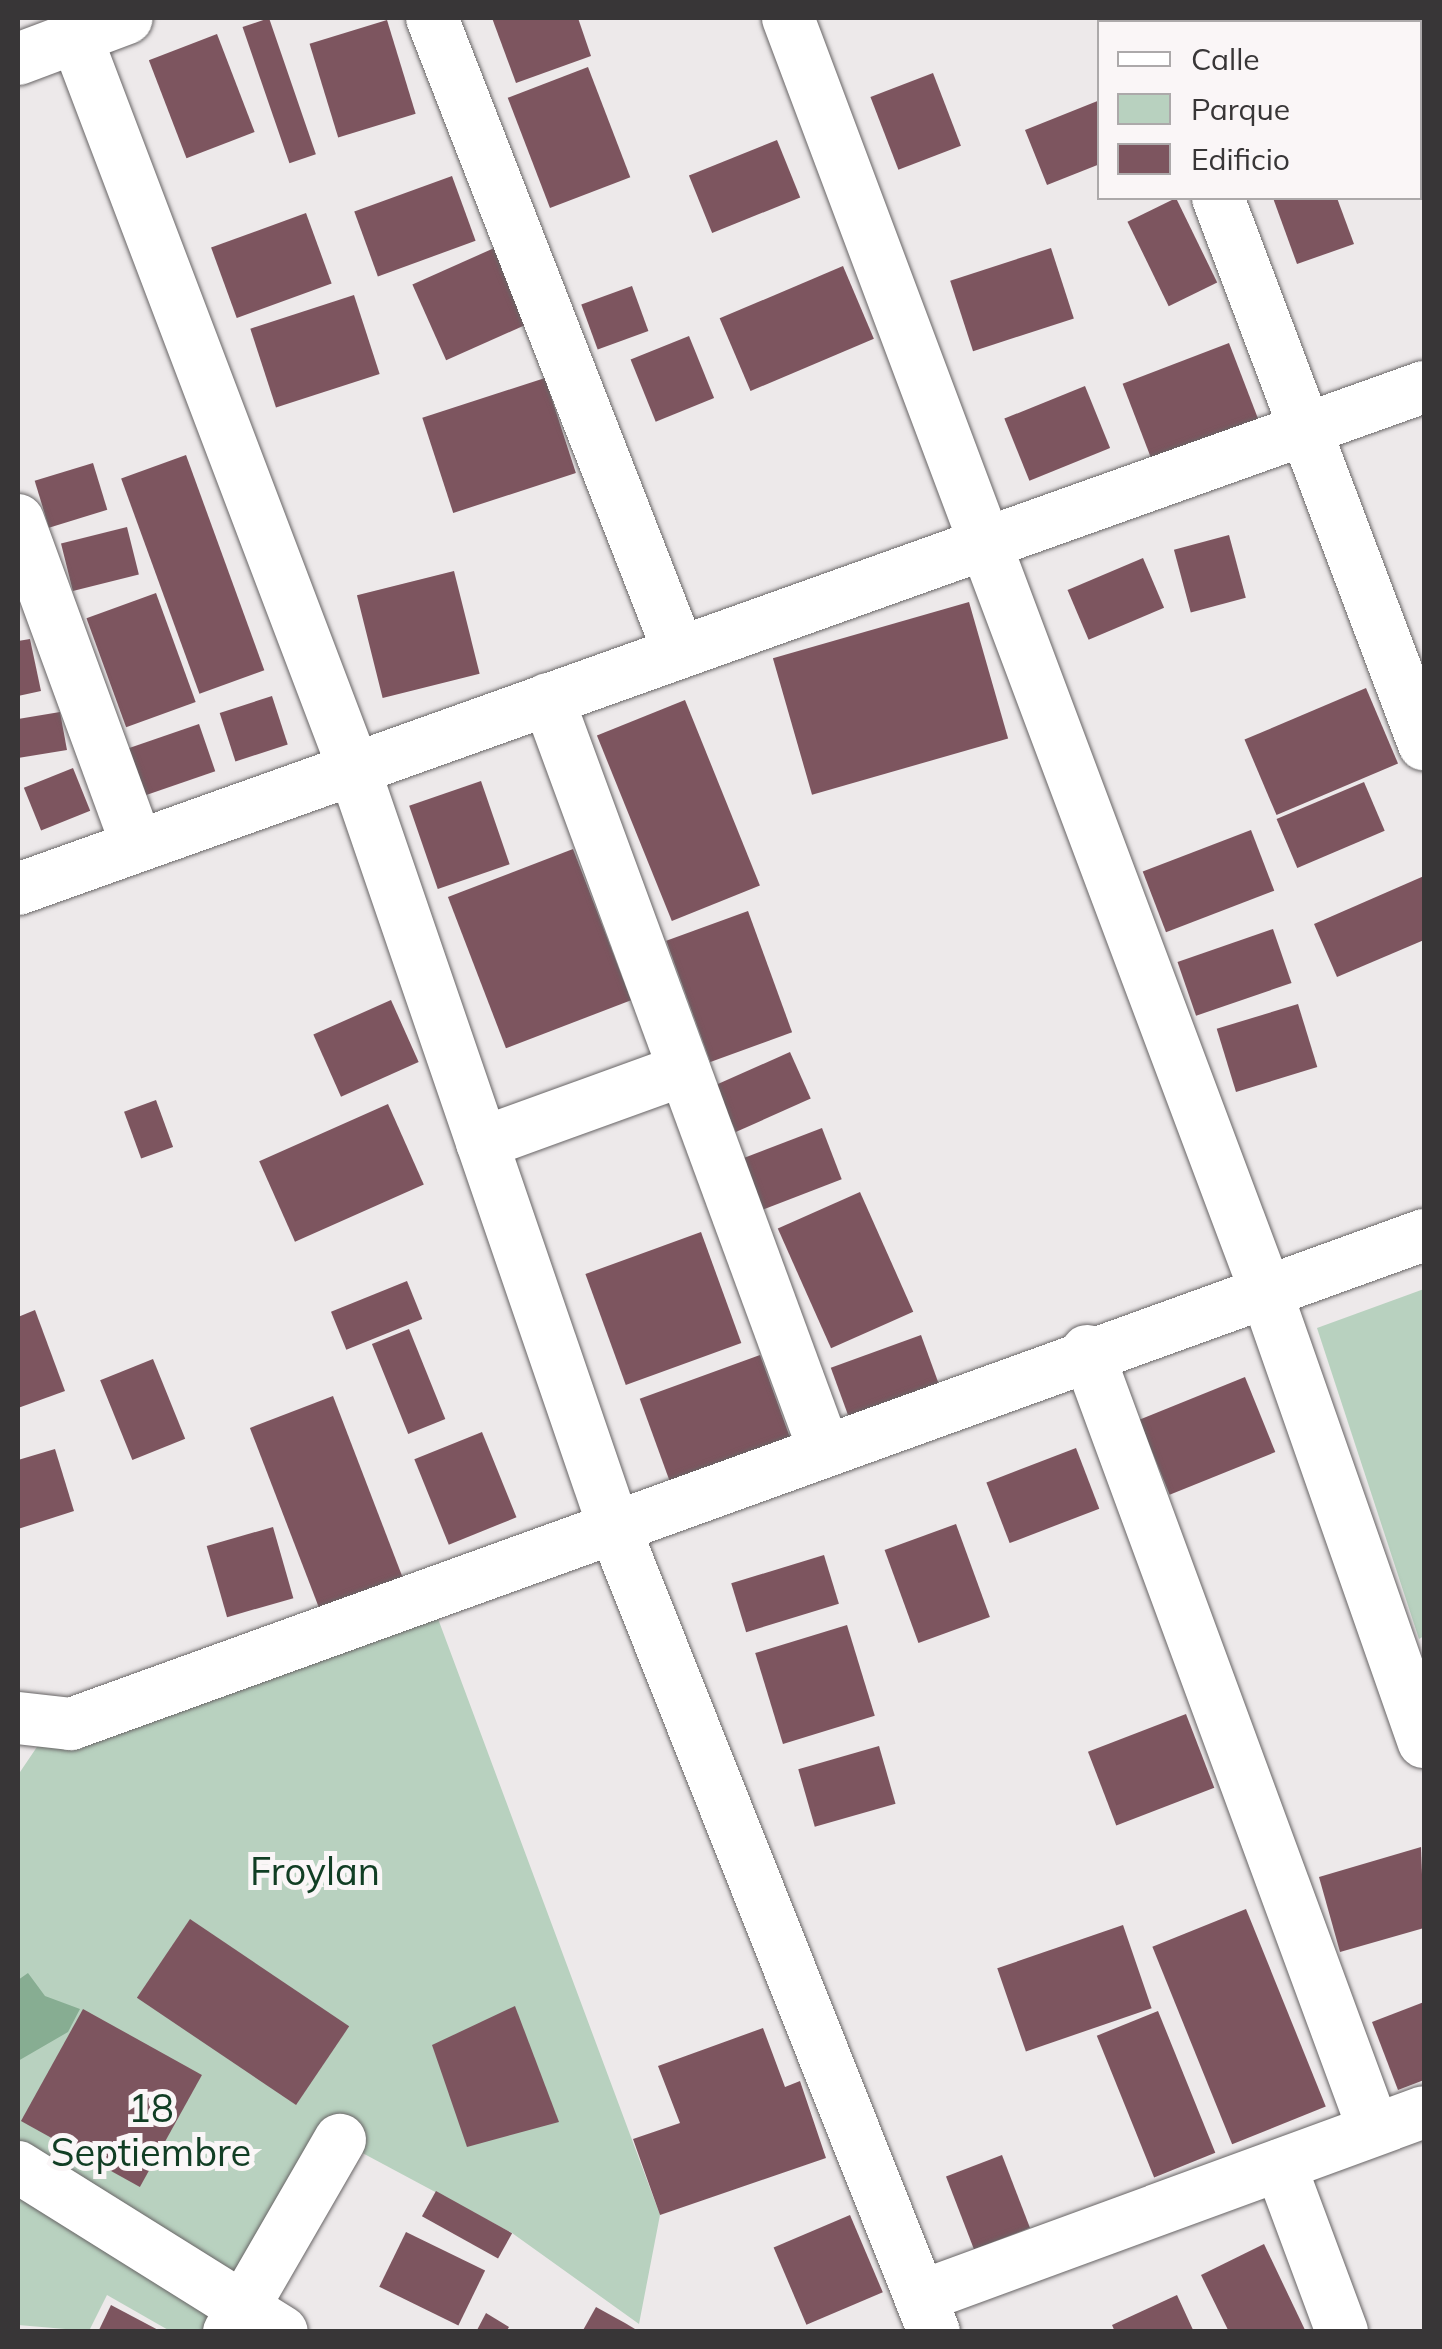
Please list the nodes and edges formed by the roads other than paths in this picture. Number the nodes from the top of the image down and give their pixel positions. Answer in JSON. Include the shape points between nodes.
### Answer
{"nodes":[{"id":1,"x":127,"y":18,"type":"edge"},
{"id":2,"x":432,"y":18,"type":"edge"},
{"id":3,"x":788,"y":18,"type":"edge"},
{"id":4,"x":76,"y":37,"type":"junction"},
{"id":5,"x":18,"y":59,"type":"edge"},
{"id":6,"x":1219,"y":200,"type":"edge"},
{"id":7,"x":1424,"y":386,"type":"edge"},
{"id":8,"x":1305,"y":429,"type":"junction"},
{"id":9,"x":18,"y":520,"type":"edge"},
{"id":10,"x":988,"y":542,"type":"junction"},
{"id":11,"x":679,"y":652,"type":"junction"},
{"id":12,"x":548,"y":699,"type":"junction"},
{"id":13,"x":1424,"y":744,"type":"edge"},
{"id":14,"x":354,"y":769,"type":"junction"},
{"id":15,"x":137,"y":846,"type":"junction"},
{"id":16,"x":18,"y":888,"type":"edge"},
{"id":17,"x":684,"y":1070,"type":"junction"},
{"id":18,"x":482,"y":1143,"type":"junction"},
{"id":19,"x":1424,"y":1236,"type":"edge"},
{"id":20,"x":1265,"y":1289,"type":"junction"},
{"id":21,"x":1088,"y":1351,"type":"junction"},
{"id":22,"x":824,"y":1449,"type":"junction"},
{"id":23,"x":614,"y":1527,"type":"junction"},
{"id":24,"x":18,"y":1718,"type":"edge"},
{"id":25,"x":1424,"y":1742,"type":"edge"},
{"id":26,"x":1424,"y":2112,"type":"edge"},
{"id":27,"x":1374,"y":2130,"type":"junction"},
{"id":28,"x":340,"y":2140,"type":"dead end"},
{"id":29,"x":1280,"y":2164,"type":"junction"},
{"id":30,"x":18,"y":2166,"type":"edge"},
{"id":31,"x":930,"y":2313,"type":"edge"},
{"id":32,"x":251,"y":2324,"type":"edge"},
{"id":33,"x":1342,"y":2332,"type":"edge"}],
"edges":[{"from":1,"to":4,"type":"street"},
{"from":2,"to":11,"type":"street"},
{"from":3,"to":10,"type":"street"},
{"from":4,"to":5,"type":"street"},
{"from":4,"to":14,"type":"street"},
{"from":6,"to":8,"type":"street"},
{"from":7,"to":8,"type":"street"},
{"from":8,"to":10,"type":"street"},
{"from":8,"to":13,"type":"street"},
{"from":9,"to":15,"type":"street"},
{"from":10,"to":11,"type":"street"},
{"from":10,"to":20,"type":"street"},
{"from":11,"to":12,"type":"street"},
{"from":12,"to":14,"type":"street"},
{"from":12,"to":17,"type":"street"},
{"from":14,"to":15,"type":"street"},
{"from":14,"to":18,"type":"street"},
{"from":15,"to":16,"type":"street"},
{"from":17,"to":18,"type":"street"},
{"from":17,"to":22,"type":"street"},
{"from":18,"to":23,"type":"street"},
{"from":19,"to":20,"type":"street"},
{"from":20,"to":21,"type":"street"},
{"from":20,"to":25,"type":"street"},
{"from":21,"to":22,"type":"street"},
{"from":21,"to":27,"type":"street"},
{"from":22,"to":23,"type":"street"},
{"from":23,"to":24,"type":"street","via":[[71,1724]]},
{"from":23,"to":31,"type":"street"},
{"from":26,"to":27,"type":"street"},
{"from":27,"to":29,"type":"street"},
{"from":28,"to":32,"type":"street"},
{"from":29,"to":31,"type":"street"},
{"from":29,"to":33,"type":"street"},
{"from":30,"to":32,"type":"street"}]}
